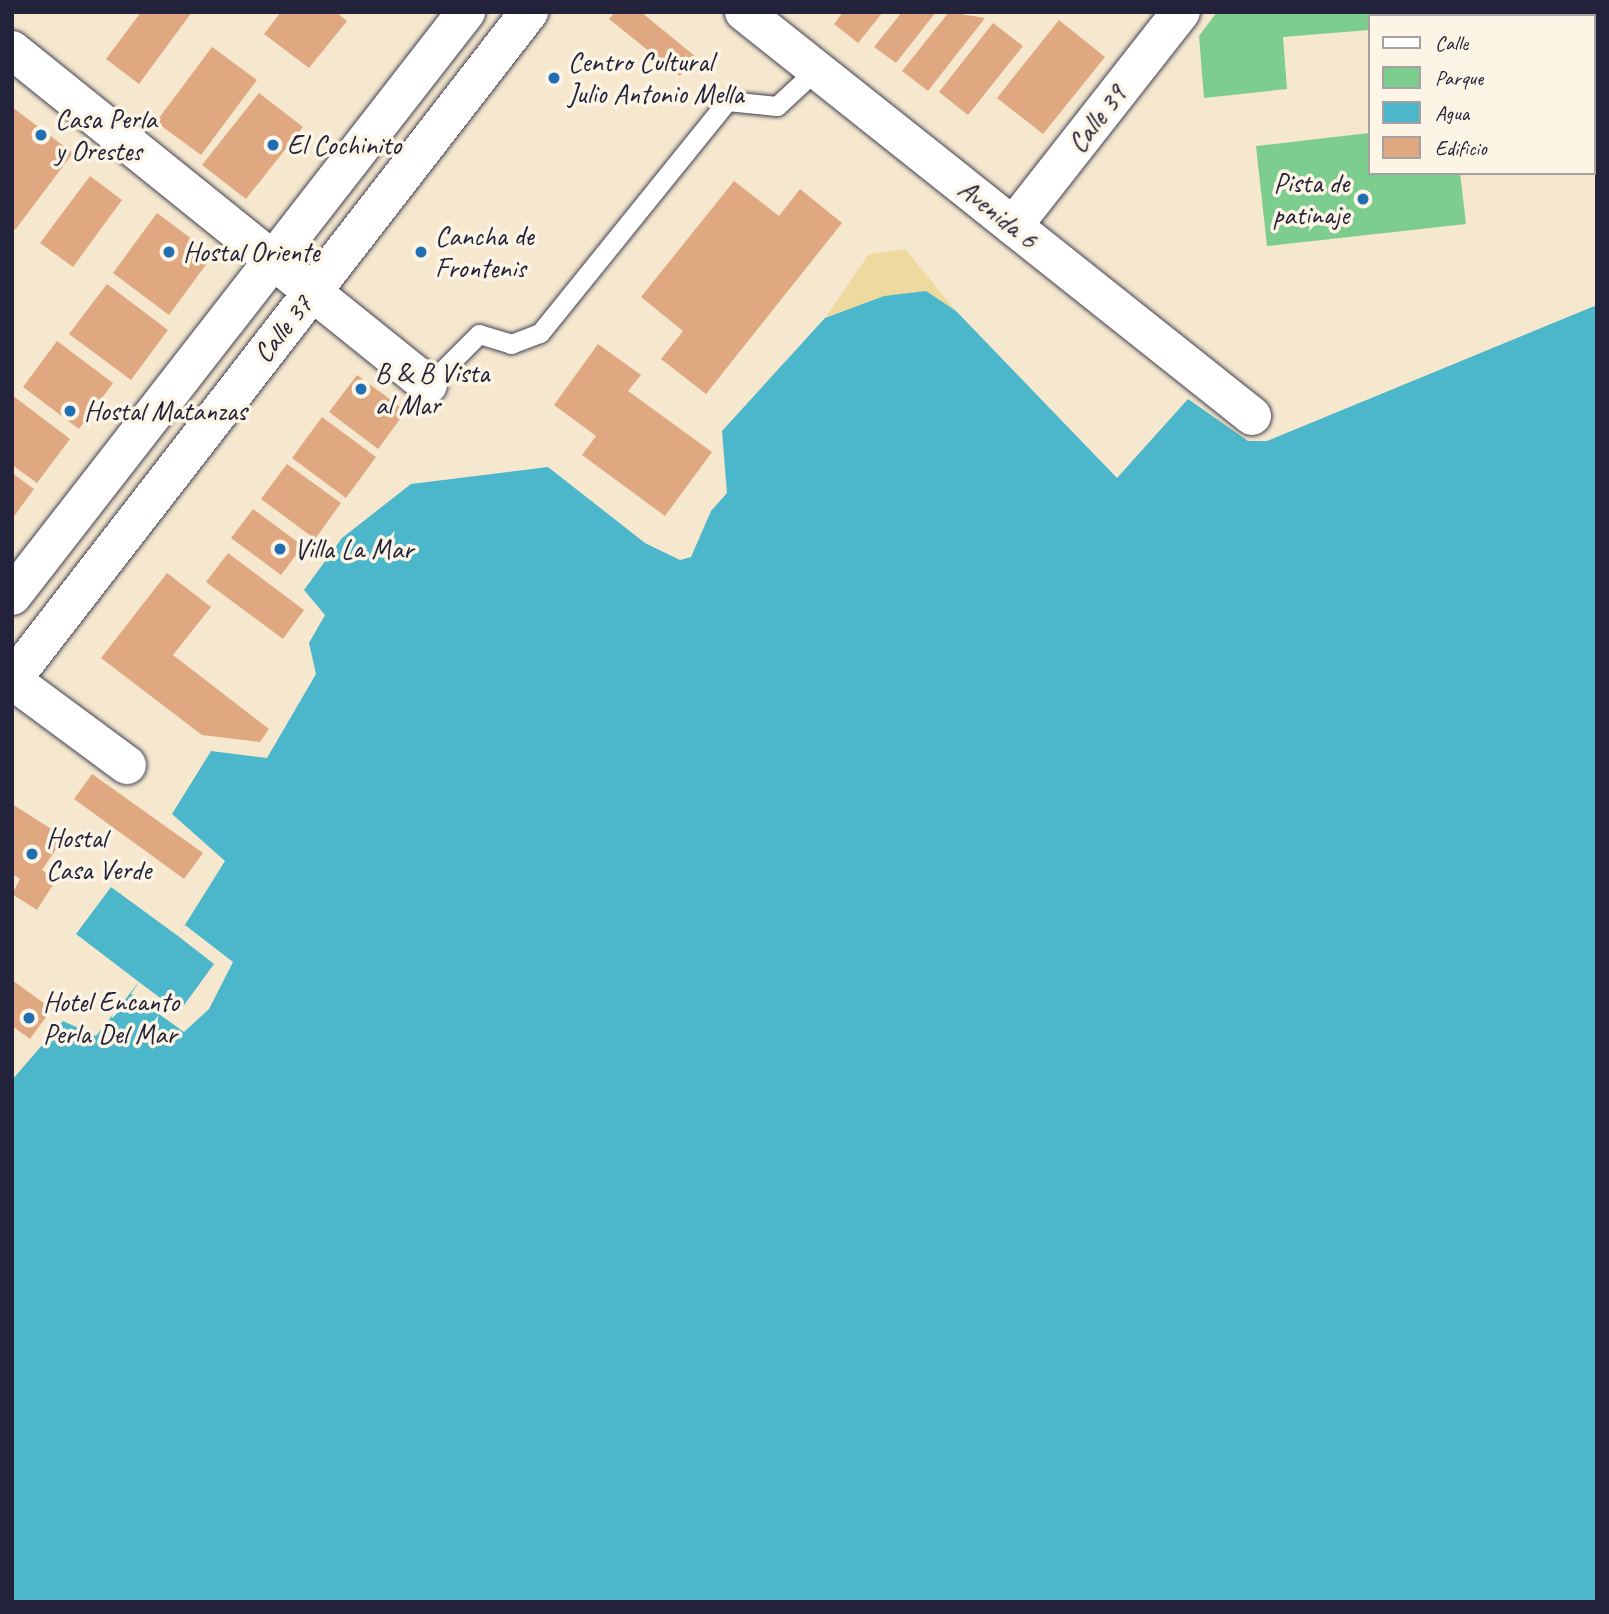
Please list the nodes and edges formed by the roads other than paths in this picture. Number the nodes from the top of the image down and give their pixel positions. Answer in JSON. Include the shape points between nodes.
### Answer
{"nodes":[{"id":1,"x":466,"y":12,"type":"edge"},
{"id":2,"x":529,"y":12,"type":"edge"},
{"id":3,"x":744,"y":12,"type":"edge"},
{"id":4,"x":1181,"y":12,"type":"edge"},
{"id":5,"x":12,"y":50,"type":"edge"},
{"id":6,"x":817,"y":69,"type":"junction"},
{"id":7,"x":1013,"y":226,"type":"junction"},
{"id":8,"x":274,"y":257,"type":"junction"},
{"id":9,"x":314,"y":289,"type":"junction"},
{"id":10,"x":428,"y":385,"type":"joint"},
{"id":11,"x":1252,"y":416,"type":"dead end"},
{"id":12,"x":12,"y":596,"type":"edge"},
{"id":13,"x":12,"y":680,"type":"edge"},
{"id":14,"x":127,"y":765,"type":"dead end"}],
"edges":[{"from":1,"to":8,"type":"street","name":"Calle 37"},
{"from":2,"to":9,"type":"street","name":"Calle 37"},
{"from":3,"to":6,"type":"street","name":"Avenida 6"},
{"from":4,"to":7,"type":"street","name":"Calle 39"},
{"from":5,"to":8,"type":"street"},
{"from":6,"to":7,"type":"street","name":"Avenida 6"},
{"from":6,"to":10,"type":"lane","via":[[777,106],[727,101],[540,333],[512,344],[479,334]]},
{"from":7,"to":11,"type":"street","name":"Avenida 6"},
{"from":8,"to":9,"type":"street"},
{"from":8,"to":12,"type":"street","name":"Calle 37"},
{"from":9,"to":10,"type":"street"},
{"from":9,"to":13,"type":"street","name":"Calle 37"},
{"from":13,"to":14,"type":"street"}]}
